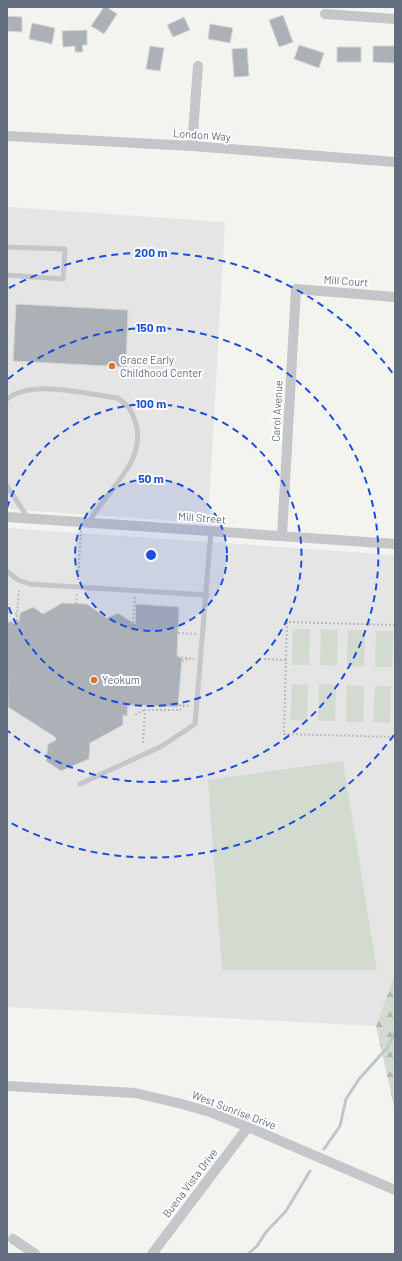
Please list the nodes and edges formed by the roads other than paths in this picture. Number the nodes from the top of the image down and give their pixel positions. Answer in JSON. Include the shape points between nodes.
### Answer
{"nodes":[{"id":1,"x":325,"y":14,"type":"dead end"},
{"id":2,"x":395,"y":19,"type":"edge"},
{"id":3,"x":198,"y":66,"type":"dead end"},
{"id":4,"x":7,"y":136,"type":"edge"},
{"id":5,"x":192,"y":146,"type":"junction"},
{"id":6,"x":395,"y":162,"type":"edge"},
{"id":7,"x":7,"y":247,"type":"edge"},
{"id":8,"x":7,"y":276,"type":"edge"},
{"id":9,"x":296,"y":289,"type":"joint"},
{"id":10,"x":395,"y":297,"type":"edge"},
{"id":11,"x":7,"y":399,"type":"edge"},
{"id":12,"x":7,"y":486,"type":"edge"},
{"id":13,"x":7,"y":517,"type":"edge"},
{"id":14,"x":28,"y":518,"type":"junction"},
{"id":15,"x":89,"y":522,"type":"junction"},
{"id":16,"x":211,"y":531,"type":"junction"},
{"id":17,"x":282,"y":535,"type":"junction"},
{"id":18,"x":395,"y":544,"type":"edge"},
{"id":19,"x":7,"y":570,"type":"edge"},
{"id":20,"x":207,"y":595,"type":"junction"},
{"id":21,"x":80,"y":784,"type":"dead end"},
{"id":22,"x":7,"y":1086,"type":"edge"},
{"id":23,"x":248,"y":1127,"type":"junction"},
{"id":24,"x":395,"y":1190,"type":"edge"},
{"id":25,"x":14,"y":1239,"type":"dead end"},
{"id":26,"x":34,"y":1254,"type":"edge"},
{"id":27,"x":152,"y":1254,"type":"edge"}],
"edges":[{"from":1,"to":2,"type":"street"},
{"from":3,"to":5,"type":"street"},
{"from":4,"to":5,"type":"street","name":"London Way"},
{"from":5,"to":6,"type":"street","name":"London Way"},
{"from":7,"to":8,"type":"lane","via":[[64,249],[63,279]]},
{"from":9,"to":10,"type":"street","name":"Mill Court"},
{"from":9,"to":17,"type":"street","name":"Carol Avenue"},
{"from":11,"to":15,"type":"lane","via":[[24,390],[44,388],[117,398],[127,404],[138,434],[135,453]]},
{"from":12,"to":14,"type":"lane"},
{"from":13,"to":14,"type":"street","name":"Mill Street"},
{"from":14,"to":15,"type":"street","name":"Mill Street"},
{"from":15,"to":16,"type":"street","name":"Mill Street"},
{"from":16,"to":17,"type":"street","name":"Mill Street"},
{"from":16,"to":20,"type":"lane"},
{"from":17,"to":18,"type":"street","name":"Mill Street"},
{"from":19,"to":20,"type":"lane","via":[[18,580],[30,584]]},
{"from":20,"to":21,"type":"lane","via":[[196,724],[162,746]]},
{"from":22,"to":23,"type":"street","name":"West Sunrise Drive","via":[[135,1093],[203,1110]]},
{"from":23,"to":24,"type":"street","name":"West Sunrise Drive"},
{"from":23,"to":27,"type":"street","name":"Buena Vista Drive"},
{"from":25,"to":26,"type":"street"}]}
